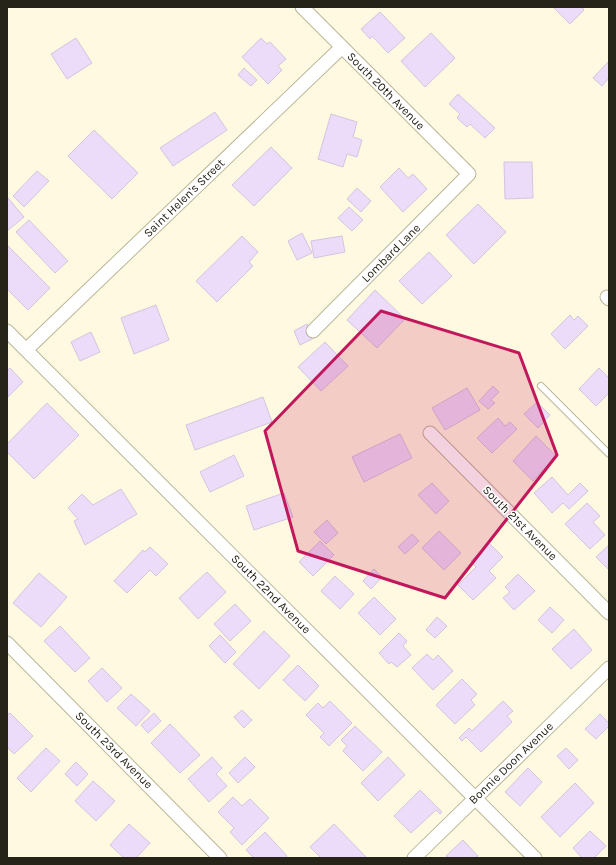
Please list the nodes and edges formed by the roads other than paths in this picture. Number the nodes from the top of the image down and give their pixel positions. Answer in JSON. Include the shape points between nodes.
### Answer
{"nodes":[{"id":1,"x":302,"y":7,"type":"edge"},
{"id":2,"x":342,"y":47,"type":"junction"},
{"id":3,"x":469,"y":174,"type":"joint"},
{"id":4,"x":7,"y":331,"type":"edge"},
{"id":5,"x":313,"y":331,"type":"dead end"},
{"id":6,"x":26,"y":350,"type":"junction"},
{"id":7,"x":541,"y":386,"type":"dead end"},
{"id":8,"x":430,"y":433,"type":"dead end"},
{"id":9,"x":609,"y":454,"type":"edge"},
{"id":10,"x":609,"y":613,"type":"edge"},
{"id":11,"x":7,"y":642,"type":"edge"},
{"id":12,"x":609,"y":668,"type":"edge"},
{"id":13,"x":476,"y":797,"type":"junction"},
{"id":14,"x":220,"y":858,"type":"edge"},
{"id":15,"x":414,"y":858,"type":"edge"},
{"id":16,"x":535,"y":858,"type":"edge"}],
"edges":[{"from":1,"to":2,"type":"street","name":"South 20th Avenue"},
{"from":2,"to":3,"type":"street","name":"South 20th Avenue"},
{"from":2,"to":6,"type":"street","name":"Saint Helen's Street"},
{"from":3,"to":5,"type":"street","name":"Lombard Lane"},
{"from":4,"to":6,"type":"street","name":"South 22nd Avenue"},
{"from":6,"to":13,"type":"street","name":"South 22nd Avenue"},
{"from":7,"to":9,"type":"lane"},
{"from":8,"to":10,"type":"street","name":"South 21st Avenue"},
{"from":11,"to":14,"type":"street","name":"South 23rd Avenue"},
{"from":12,"to":13,"type":"street","name":"Bonnie Doon Avenue"},
{"from":13,"to":15,"type":"street","name":"Bonnie Doon Avenue"},
{"from":13,"to":16,"type":"street","name":"South 22nd Avenue"}]}
